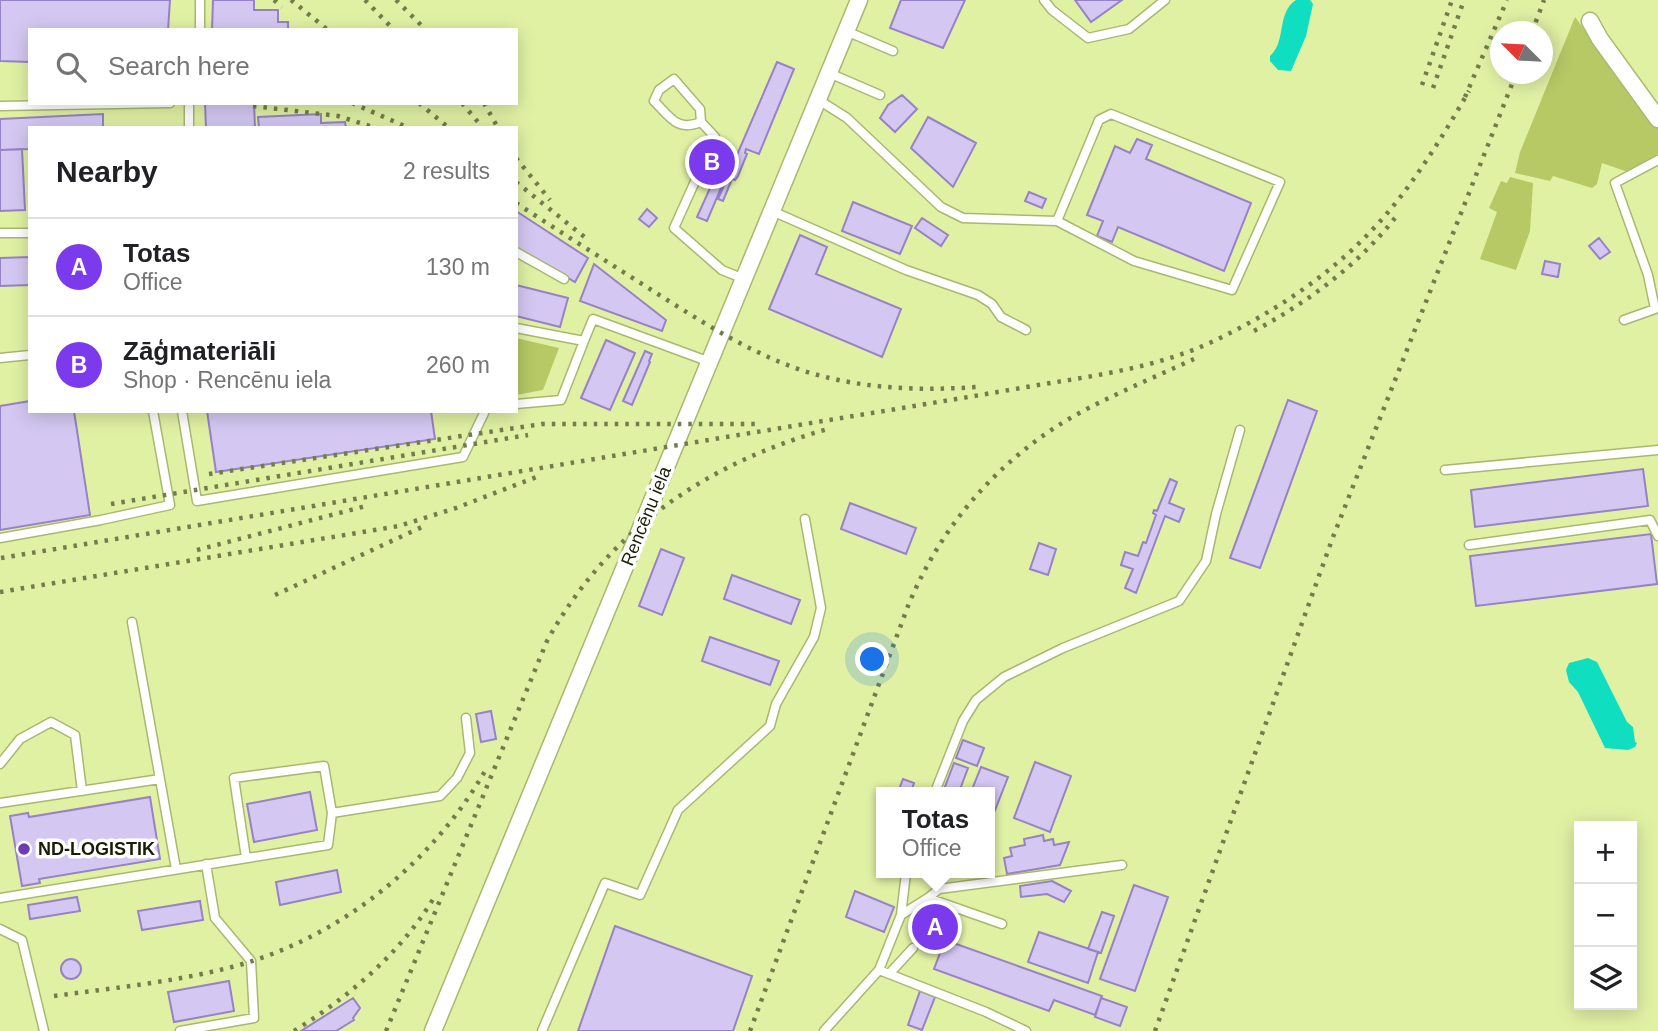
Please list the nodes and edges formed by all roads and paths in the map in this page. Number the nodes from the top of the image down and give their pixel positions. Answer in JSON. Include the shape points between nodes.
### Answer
{"nodes":[{"id":1,"x":200,"y":0,"type":"edge"},
{"id":2,"x":859,"y":0,"type":"edge"},
{"id":3,"x":1044,"y":0,"type":"edge"},
{"id":4,"x":1164,"y":0,"type":"edge"},
{"id":5,"x":1590,"y":22,"type":"dead end"},
{"id":6,"x":200,"y":28,"type":"edge"},
{"id":7,"x":846,"y":31,"type":"junction"},
{"id":8,"x":893,"y":51,"type":"dead end"},
{"id":9,"x":829,"y":72,"type":"junction"},
{"id":10,"x":880,"y":95,"type":"dead end"},
{"id":11,"x":817,"y":99,"type":"junction"},
{"id":12,"x":57,"y":105,"type":"edge"},
{"id":13,"x":188,"y":105,"type":"edge"},
{"id":14,"x":0,"y":106,"type":"edge"},
{"id":15,"x":1658,"y":119,"type":"edge"},
{"id":16,"x":701,"y":122,"type":"junction"},
{"id":17,"x":189,"y":126,"type":"edge"},
{"id":18,"x":1658,"y":160,"type":"edge"},
{"id":19,"x":772,"y":211,"type":"junction"},
{"id":20,"x":1056,"y":221,"type":"junction"},
{"id":21,"x":0,"y":233,"type":"edge"},
{"id":22,"x":28,"y":233,"type":"edge"},
{"id":23,"x":518,"y":252,"type":"edge"},
{"id":24,"x":564,"y":279,"type":"dead end"},
{"id":25,"x":744,"y":279,"type":"junction"},
{"id":26,"x":1624,"y":320,"type":"dead end"},
{"id":27,"x":518,"y":328,"type":"edge"},
{"id":28,"x":1026,"y":330,"type":"dead end"},
{"id":29,"x":584,"y":341,"type":"junction"},
{"id":30,"x":28,"y":355,"type":"edge"},
{"id":31,"x":0,"y":358,"type":"edge"},
{"id":32,"x":710,"y":362,"type":"junction"},
{"id":33,"x":518,"y":404,"type":"edge"},
{"id":34,"x":153,"y":413,"type":"edge"},
{"id":35,"x":182,"y":413,"type":"edge"},
{"id":36,"x":484,"y":413,"type":"edge"},
{"id":37,"x":1240,"y":430,"type":"dead end"},
{"id":38,"x":1658,"y":450,"type":"edge"},
{"id":39,"x":1445,"y":470,"type":"dead end"},
{"id":40,"x":806,"y":519,"type":"dead end"},
{"id":41,"x":1658,"y":536,"type":"edge"},
{"id":42,"x":0,"y":538,"type":"edge"},
{"id":43,"x":1469,"y":545,"type":"dead end"},
{"id":44,"x":132,"y":622,"type":"dead end"},
{"id":45,"x":466,"y":718,"type":"dead end"},
{"id":46,"x":0,"y":764,"type":"edge"},
{"id":47,"x":160,"y":779,"type":"junction"},
{"id":48,"x":937,"y":787,"type":"edge"},
{"id":49,"x":82,"y":791,"type":"junction"},
{"id":50,"x":0,"y":803,"type":"edge"},
{"id":51,"x":332,"y":813,"type":"junction"},
{"id":52,"x":246,"y":858,"type":"junction"},
{"id":53,"x":206,"y":864,"type":"junction"},
{"id":54,"x":1122,"y":865,"type":"dead end"},
{"id":55,"x":176,"y":869,"type":"junction"},
{"id":56,"x":905,"y":878,"type":"edge"},
{"id":57,"x":0,"y":898,"type":"edge"},
{"id":58,"x":928,"y":898,"type":"junction"},
{"id":59,"x":901,"y":915,"type":"junction"},
{"id":60,"x":1002,"y":924,"type":"dead end"},
{"id":61,"x":0,"y":929,"type":"edge"},
{"id":62,"x":913,"y":948,"type":"dead end"},
{"id":63,"x":878,"y":970,"type":"junction"},
{"id":64,"x":889,"y":974,"type":"junction"},
{"id":65,"x":44,"y":1031,"type":"edge"},
{"id":66,"x":180,"y":1031,"type":"edge"},
{"id":67,"x":433,"y":1031,"type":"edge"},
{"id":68,"x":542,"y":1031,"type":"edge"},
{"id":69,"x":824,"y":1031,"type":"edge"},
{"id":70,"x":1026,"y":1031,"type":"edge"}],
"edges":[{"from":1,"to":6,"type":"lane"},
{"from":2,"to":7,"type":"street","name":"Rencēnu iela"},
{"from":3,"to":4,"type":"lane","via":[[1088,38],[1129,29]]},
{"from":5,"to":15,"type":"street"},
{"from":7,"to":8,"type":"lane"},
{"from":7,"to":9,"type":"street","name":"Rencēnu iela"},
{"from":9,"to":10,"type":"lane"},
{"from":9,"to":11,"type":"street","name":"Rencēnu iela"},
{"from":11,"to":19,"type":"street","name":"Rencēnu iela"},
{"from":11,"to":20,"type":"lane","via":[[847,118],[940,207],[963,218]]},
{"from":12,"to":14,"type":"lane"},
{"from":13,"to":17,"type":"lane"},
{"from":16,"to":16,"type":"lane","via":[[700,109],[674,79],[659,90],[654,101],[676,123],[689,127]]},
{"from":16,"to":25,"type":"lane","via":[[715,137],[674,228],[722,270]]},
{"from":18,"to":26,"type":"lane","via":[[1615,183],[1648,275],[1655,309]]},
{"from":19,"to":25,"type":"street","name":"Rencēnu iela"},
{"from":19,"to":28,"type":"lane","via":[[906,270],[978,295],[1002,317]]},
{"from":20,"to":20,"type":"lane","via":[[1100,120],[1111,114],[1280,182],[1232,290],[1134,261]]},
{"from":21,"to":22,"type":"lane"},
{"from":23,"to":24,"type":"lane"},
{"from":25,"to":32,"type":"street","name":"Rencēnu iela"},
{"from":27,"to":29,"type":"lane"},
{"from":29,"to":32,"type":"lane","via":[[593,319]]},
{"from":29,"to":33,"type":"lane","via":[[561,400]]},
{"from":30,"to":31,"type":"lane"},
{"from":32,"to":67,"type":"street","name":"Rencēnu iela"},
{"from":34,"to":42,"type":"lane","via":[[170,505]]},
{"from":35,"to":36,"type":"lane","via":[[197,501],[463,457]]},
{"from":37,"to":48,"type":"lane","via":[[1206,561],[1179,601],[1004,677],[976,700],[963,721]]},
{"from":38,"to":39,"type":"lane"},
{"from":40,"to":68,"type":"lane","via":[[821,608],[814,637],[776,704],[770,726],[678,810],[640,895],[605,883]]},
{"from":41,"to":43,"type":"lane","via":[[1650,520]]},
{"from":44,"to":47,"type":"lane"},
{"from":45,"to":51,"type":"lane","via":[[470,753],[457,778],[440,796]]},
{"from":46,"to":49,"type":"lane","via":[[20,739],[51,722],[75,735]]},
{"from":47,"to":49,"type":"lane"},
{"from":47,"to":55,"type":"lane"},
{"from":49,"to":50,"type":"lane"},
{"from":51,"to":52,"type":"lane","via":[[328,845]]},
{"from":51,"to":52,"type":"lane","via":[[324,766],[234,778]]},
{"from":52,"to":53,"type":"lane"},
{"from":53,"to":55,"type":"lane"},
{"from":53,"to":66,"type":"lane","via":[[215,918],[251,961],[254,1018]]},
{"from":54,"to":58,"type":"lane","via":[[939,889]]},
{"from":55,"to":57,"type":"lane"},
{"from":56,"to":59,"type":"lane"},
{"from":58,"to":59,"type":"lane"},
{"from":58,"to":60,"type":"lane"},
{"from":59,"to":63,"type":"lane"},
{"from":61,"to":65,"type":"lane","via":[[22,940]]},
{"from":62,"to":64,"type":"lane"},
{"from":63,"to":64,"type":"lane"},
{"from":63,"to":69,"type":"lane"},
{"from":64,"to":70,"type":"lane"}]}
